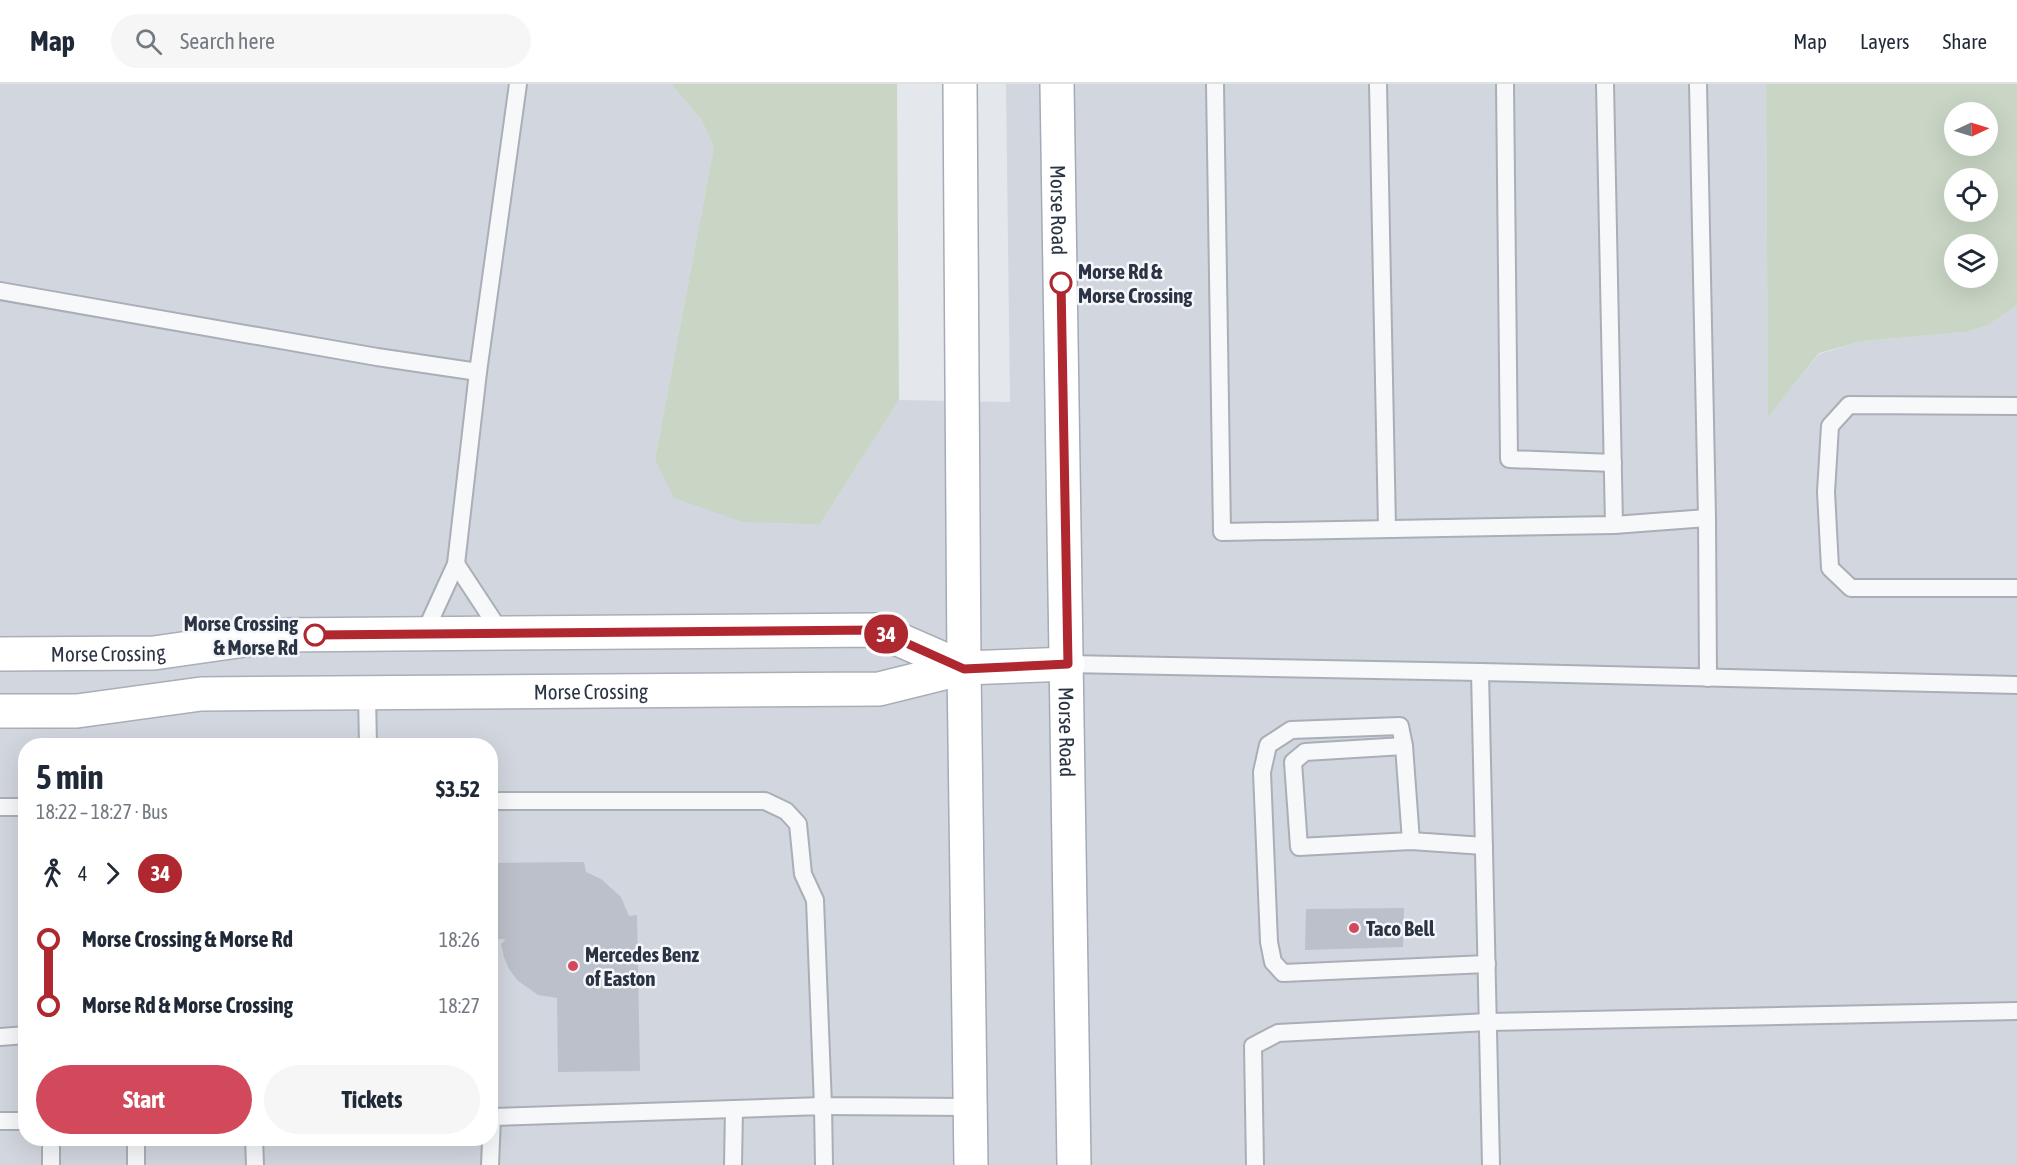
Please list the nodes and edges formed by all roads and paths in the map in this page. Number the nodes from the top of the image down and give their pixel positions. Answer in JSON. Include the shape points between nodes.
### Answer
{"nodes":[{"id":1,"x":518,"y":84,"type":"edge"},
{"id":2,"x":960,"y":84,"type":"edge"},
{"id":3,"x":1057,"y":84,"type":"edge"},
{"id":4,"x":1215,"y":84,"type":"edge"},
{"id":5,"x":1378,"y":84,"type":"edge"},
{"id":6,"x":1505,"y":84,"type":"edge"},
{"id":7,"x":1605,"y":84,"type":"edge"},
{"id":8,"x":1698,"y":84,"type":"edge"},
{"id":9,"x":0,"y":291,"type":"edge"},
{"id":10,"x":478,"y":372,"type":"junction"},
{"id":11,"x":2017,"y":406,"type":"edge"},
{"id":12,"x":1613,"y":463,"type":"junction"},
{"id":13,"x":1707,"y":519,"type":"junction"},
{"id":14,"x":1614,"y":525,"type":"junction"},
{"id":15,"x":1387,"y":528,"type":"junction"},
{"id":16,"x":456,"y":564,"type":"junction"},
{"id":17,"x":2017,"y":588,"type":"edge"},
{"id":18,"x":424,"y":634,"type":"junction"},
{"id":19,"x":502,"y":634,"type":"junction"},
{"id":20,"x":0,"y":654,"type":"edge"},
{"id":21,"x":1068,"y":664,"type":"junction"},
{"id":22,"x":964,"y":669,"type":"junction"},
{"id":23,"x":1480,"y":672,"type":"junction"},
{"id":24,"x":1708,"y":678,"type":"junction"},
{"id":25,"x":2017,"y":685,"type":"edge"},
{"id":26,"x":367,"y":693,"type":"junction"},
{"id":27,"x":0,"y":711,"type":"edge"},
{"id":28,"x":368,"y":738,"type":"edge"},
{"id":29,"x":1404,"y":746,"type":"junction"},
{"id":30,"x":498,"y":801,"type":"edge"},
{"id":31,"x":0,"y":807,"type":"edge"},
{"id":32,"x":18,"y":807,"type":"edge"},
{"id":33,"x":1410,"y":841,"type":"junction"},
{"id":34,"x":1484,"y":846,"type":"junction"},
{"id":35,"x":1487,"y":964,"type":"junction"},
{"id":36,"x":2017,"y":1011,"type":"edge"},
{"id":37,"x":1488,"y":1022,"type":"junction"},
{"id":38,"x":18,"y":1035,"type":"edge"},
{"id":39,"x":0,"y":1036,"type":"edge"},
{"id":40,"x":823,"y":1106,"type":"junction"},
{"id":41,"x":970,"y":1107,"type":"junction"},
{"id":42,"x":734,"y":1109,"type":"junction"},
{"id":43,"x":498,"y":1110,"type":"edge"},
{"id":44,"x":0,"y":1121,"type":"edge"},
{"id":45,"x":18,"y":1121,"type":"edge"},
{"id":46,"x":51,"y":1146,"type":"edge"},
{"id":47,"x":136,"y":1146,"type":"edge"},
{"id":48,"x":254,"y":1146,"type":"edge"},
{"id":49,"x":490,"y":1146,"type":"edge"},
{"id":50,"x":51,"y":1165,"type":"edge"},
{"id":51,"x":136,"y":1165,"type":"edge"},
{"id":52,"x":255,"y":1165,"type":"edge"},
{"id":53,"x":490,"y":1165,"type":"edge"},
{"id":54,"x":733,"y":1165,"type":"edge"},
{"id":55,"x":824,"y":1165,"type":"edge"},
{"id":56,"x":971,"y":1165,"type":"edge"},
{"id":57,"x":1074,"y":1165,"type":"edge"},
{"id":58,"x":1255,"y":1165,"type":"edge"},
{"id":59,"x":1491,"y":1165,"type":"edge"}],
"edges":[{"from":1,"to":10,"type":"lane"},
{"from":2,"to":22,"type":"main road"},
{"from":3,"to":21,"type":"main road","name":"Morse Road"},
{"from":4,"to":15,"type":"lane","via":[[1222,532]]},
{"from":5,"to":15,"type":"lane"},
{"from":6,"to":12,"type":"lane","via":[[1509,459]]},
{"from":7,"to":12,"type":"lane"},
{"from":8,"to":13,"type":"lane"},
{"from":9,"to":10,"type":"lane"},
{"from":10,"to":16,"type":"lane"},
{"from":11,"to":17,"type":"lane","via":[[1849,405],[1830,426],[1826,492],[1830,568],[1851,588]]},
{"from":12,"to":14,"type":"lane"},
{"from":13,"to":14,"type":"lane"},
{"from":13,"to":24,"type":"lane"},
{"from":14,"to":15,"type":"lane"},
{"from":16,"to":18,"type":"lane"},
{"from":16,"to":19,"type":"lane"},
{"from":18,"to":19,"type":"main road","name":"Morse Crossing"},
{"from":18,"to":20,"type":"main road","name":"Morse Crossing","via":[[280,635],[154,653]]},
{"from":19,"to":22,"type":"main road","name":"Morse Crossing","via":[[877,630]]},
{"from":21,"to":22,"type":"main road","name":"Morse Crossing"},
{"from":21,"to":23,"type":"lane"},
{"from":21,"to":57,"type":"main road","name":"Morse Road"},
{"from":22,"to":26,"type":"main road","name":"Morse Crossing","via":[[879,689]]},
{"from":22,"to":41,"type":"main road"},
{"from":23,"to":24,"type":"lane"},
{"from":23,"to":34,"type":"lane"},
{"from":24,"to":25,"type":"lane"},
{"from":26,"to":27,"type":"main road","name":"Morse Crossing","via":[[201,694],[77,711]]},
{"from":26,"to":28,"type":"lane"},
{"from":29,"to":33,"type":"lane"},
{"from":29,"to":33,"type":"lane","via":[[1305,752],[1293,762],[1299,847]]},
{"from":29,"to":35,"type":"lane","via":[[1400,726],[1291,730],[1268,745],[1262,772],[1269,942],[1274,962],[1283,974]]},
{"from":30,"to":40,"type":"lane","via":[[765,801],[786,810],[798,824],[803,874],[815,900]]},
{"from":31,"to":32,"type":"lane"},
{"from":33,"to":34,"type":"lane"},
{"from":34,"to":35,"type":"lane"},
{"from":35,"to":37,"type":"lane"},
{"from":36,"to":37,"type":"lane"},
{"from":37,"to":58,"type":"lane","via":[[1278,1033],[1253,1046]]},
{"from":37,"to":59,"type":"lane"},
{"from":38,"to":39,"type":"lane"},
{"from":40,"to":41,"type":"lane"},
{"from":40,"to":42,"type":"lane"},
{"from":40,"to":55,"type":"lane"},
{"from":41,"to":56,"type":"main road"},
{"from":42,"to":43,"type":"lane"},
{"from":42,"to":54,"type":"lane"},
{"from":44,"to":45,"type":"lane"},
{"from":46,"to":50,"type":"lane"},
{"from":47,"to":51,"type":"lane"},
{"from":48,"to":52,"type":"lane"},
{"from":49,"to":53,"type":"lane"}]}
